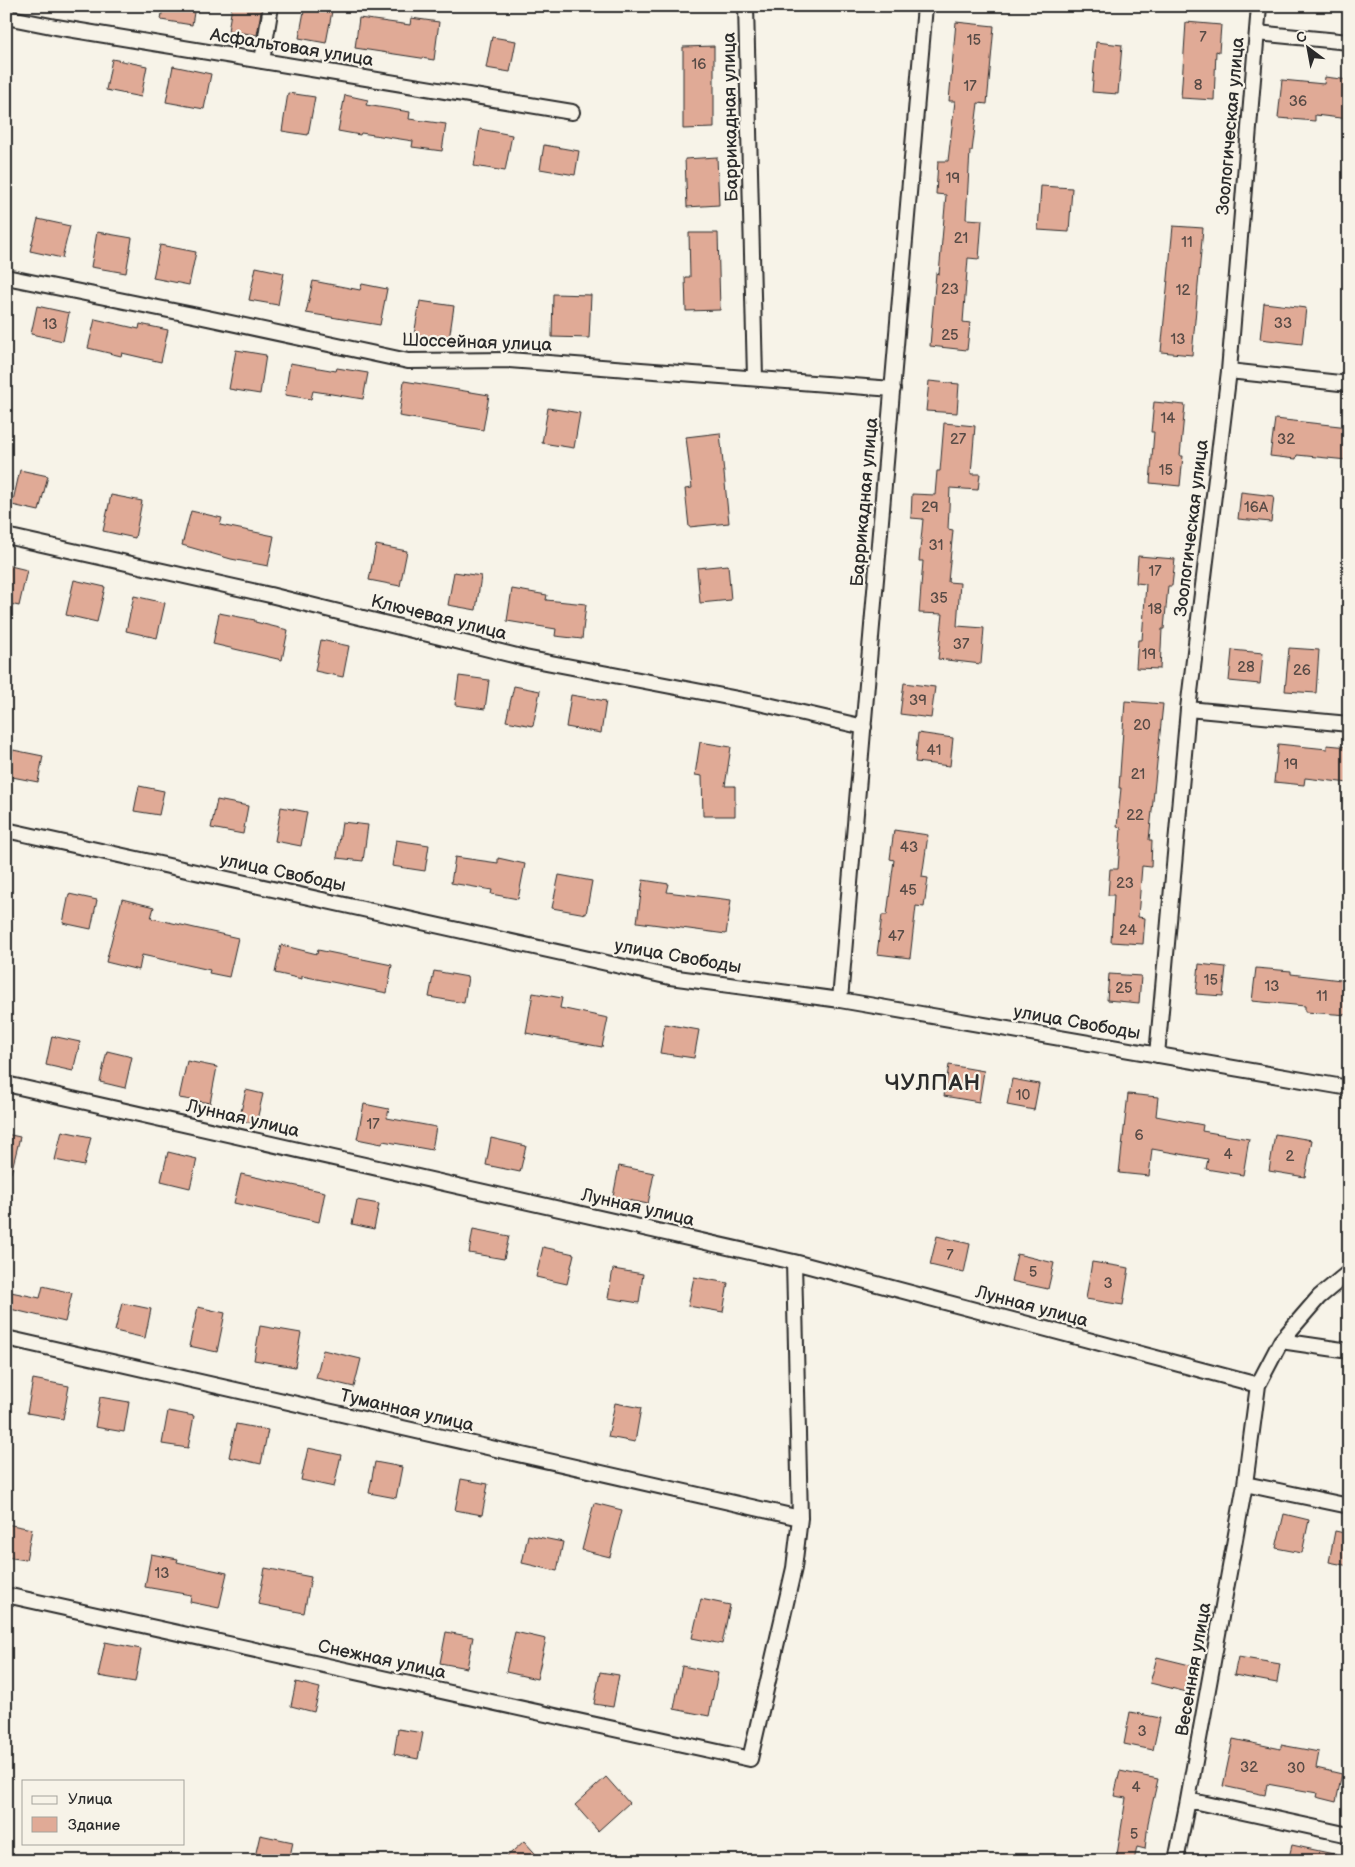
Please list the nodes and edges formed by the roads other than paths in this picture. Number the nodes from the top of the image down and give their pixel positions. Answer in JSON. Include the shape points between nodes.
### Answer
{"nodes":[{"id":1,"x":271,"y":6,"type":"edge"},
{"id":2,"x":746,"y":6,"type":"edge"},
{"id":3,"x":925,"y":6,"type":"edge"},
{"id":4,"x":1259,"y":6,"type":"edge"},
{"id":5,"x":6,"y":17,"type":"edge"},
{"id":6,"x":1257,"y":33,"type":"junction"},
{"id":7,"x":1349,"y":42,"type":"edge"},
{"id":8,"x":262,"y":61,"type":"junction"},
{"id":9,"x":572,"y":112,"type":"dead end"},
{"id":10,"x":6,"y":277,"type":"edge"},
{"id":11,"x":1229,"y":371,"type":"junction"},
{"id":12,"x":755,"y":378,"type":"junction"},
{"id":13,"x":1349,"y":384,"type":"edge"},
{"id":14,"x":892,"y":389,"type":"junction"},
{"id":15,"x":6,"y":536,"type":"edge"},
{"id":16,"x":1188,"y":709,"type":"junction"},
{"id":17,"x":1349,"y":724,"type":"edge"},
{"id":18,"x":864,"y":727,"type":"junction"},
{"id":19,"x":6,"y":830,"type":"edge"},
{"id":20,"x":840,"y":1000,"type":"junction"},
{"id":21,"x":1158,"y":1055,"type":"junction"},
{"id":22,"x":6,"y":1084,"type":"edge"},
{"id":23,"x":1349,"y":1088,"type":"edge"},
{"id":24,"x":794,"y":1262,"type":"junction"},
{"id":25,"x":1349,"y":1272,"type":"edge"},
{"id":26,"x":6,"y":1338,"type":"edge"},
{"id":27,"x":1281,"y":1341,"type":"junction"},
{"id":28,"x":1349,"y":1351,"type":"edge"},
{"id":29,"x":1258,"y":1386,"type":"junction"},
{"id":30,"x":1245,"y":1484,"type":"junction"},
{"id":31,"x":1349,"y":1506,"type":"edge"},
{"id":32,"x":800,"y":1518,"type":"junction"},
{"id":33,"x":6,"y":1595,"type":"edge"},
{"id":34,"x":1188,"y":1800,"type":"junction"},
{"id":35,"x":1349,"y":1835,"type":"edge"},
{"id":36,"x":1176,"y":1861,"type":"edge"}],
"edges":[{"from":1,"to":8,"type":"street"},
{"from":2,"to":12,"type":"street","name":"Баррикадная улица"},
{"from":3,"to":14,"type":"street","name":"Баррикадная улица"},
{"from":4,"to":6,"type":"street","name":"Зоологическая улица"},
{"from":5,"to":8,"type":"street","name":"Асфальтовая улица"},
{"from":6,"to":7,"type":"street"},
{"from":6,"to":11,"type":"street","name":"Зоологическая улица"},
{"from":8,"to":9,"type":"street","name":"Асфальтовая улица"},
{"from":10,"to":12,"type":"street","name":"Шоссейная улица","via":[[408,361],[509,360]]},
{"from":11,"to":13,"type":"street"},
{"from":11,"to":16,"type":"street","name":"Зоологическая улица"},
{"from":12,"to":14,"type":"street","name":"Шоссейная улица"},
{"from":14,"to":18,"type":"street","name":"Баррикадная улица"},
{"from":15,"to":18,"type":"street","name":"Ключевая улица","via":[[525,658],[750,701]]},
{"from":16,"to":17,"type":"street"},
{"from":16,"to":21,"type":"street","name":"Зоологическая улица"},
{"from":18,"to":20,"type":"street","name":"Баррикадная улица"},
{"from":19,"to":20,"type":"street","name":"улица Свободы","via":[[670,977]]},
{"from":20,"to":21,"type":"street","name":"улица Свободы"},
{"from":21,"to":23,"type":"street","name":"улица Свободы"},
{"from":22,"to":24,"type":"street","name":"Лунная улица"},
{"from":24,"to":29,"type":"street","name":"Лунная улица"},
{"from":24,"to":32,"type":"street"},
{"from":25,"to":27,"type":"street","name":"Весенняя улица","via":[[1319,1297]]},
{"from":26,"to":32,"type":"street","name":"Туманная улица"},
{"from":27,"to":28,"type":"street"},
{"from":27,"to":29,"type":"street","name":"Весенняя улица"},
{"from":29,"to":30,"type":"street","name":"Весенняя улица"},
{"from":30,"to":31,"type":"street"},
{"from":30,"to":34,"type":"street","name":"Весенняя улица"},
{"from":32,"to":33,"type":"street","name":"Снежная улица","via":[[794,1568],[750,1759]]},
{"from":34,"to":35,"type":"street"},
{"from":34,"to":36,"type":"street","name":"Весенняя улица"}]}
